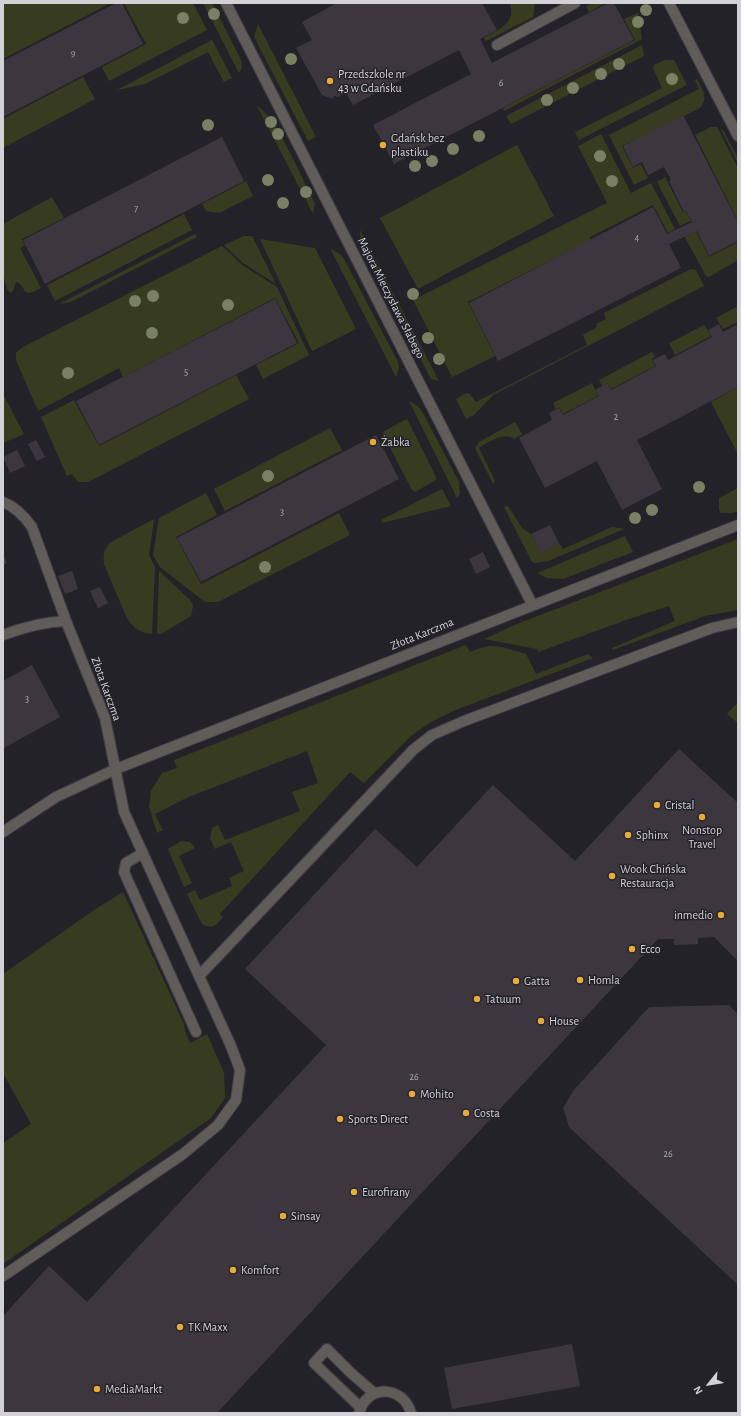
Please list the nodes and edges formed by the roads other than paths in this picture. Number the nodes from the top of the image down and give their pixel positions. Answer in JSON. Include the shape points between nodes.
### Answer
{"nodes":[{"id":1,"x":226,"y":3,"type":"edge"},
{"id":2,"x":575,"y":3,"type":"edge"},
{"id":3,"x":669,"y":3,"type":"edge"},
{"id":4,"x":497,"y":45,"type":"dead end"},
{"id":5,"x":738,"y":136,"type":"edge"},
{"id":6,"x":3,"y":502,"type":"edge"},
{"id":7,"x":738,"y":525,"type":"edge"},
{"id":8,"x":532,"y":604,"type":"junction"},
{"id":9,"x":66,"y":621,"type":"junction"},
{"id":10,"x":738,"y":622,"type":"edge"},
{"id":11,"x":3,"y":635,"type":"edge"},
{"id":12,"x":116,"y":769,"type":"junction"},
{"id":13,"x":3,"y":832,"type":"edge"},
{"id":14,"x":143,"y":853,"type":"junction"},
{"id":15,"x":199,"y":976,"type":"junction"},
{"id":16,"x":196,"y":1032,"type":"dead end"},
{"id":17,"x":3,"y":1276,"type":"edge"},
{"id":18,"x":374,"y":1393,"type":"junction"},
{"id":19,"x":360,"y":1410,"type":"edge"},
{"id":20,"x":411,"y":1413,"type":"edge"}],
"edges":[{"from":1,"to":8,"type":"street","name":"Majora Mieczysława Słabego"},
{"from":2,"to":4,"type":"street"},
{"from":3,"to":5,"type":"street"},
{"from":6,"to":9,"type":"street","name":"Złota Karczma","via":[[23,515],[32,528]]},
{"from":7,"to":8,"type":"street","name":"Złota Karczma"},
{"from":8,"to":12,"type":"street","name":"Złota Karczma"},
{"from":9,"to":11,"type":"street","via":[[24,627]]},
{"from":9,"to":12,"type":"street","name":"Złota Karczma","via":[[105,718]]},
{"from":10,"to":15,"type":"street","via":[[712,628],[432,735],[413,750]]},
{"from":12,"to":13,"type":"street","name":"Złota Karczma","via":[[56,797]]},
{"from":12,"to":14,"type":"street","via":[[124,812]]},
{"from":14,"to":15,"type":"street"},
{"from":14,"to":16,"type":"street","via":[[126,863],[124,872]]},
{"from":15,"to":17,"type":"street","via":[[240,1070],[236,1100],[218,1126],[183,1154]]},
{"from":18,"to":19,"type":"street","via":[[367,1398]]},
{"from":18,"to":19,"type":"street","via":[[327,1349],[314,1363]]},
{"from":18,"to":20,"type":"street","via":[[390,1391],[398,1394],[405,1400]]}]}
